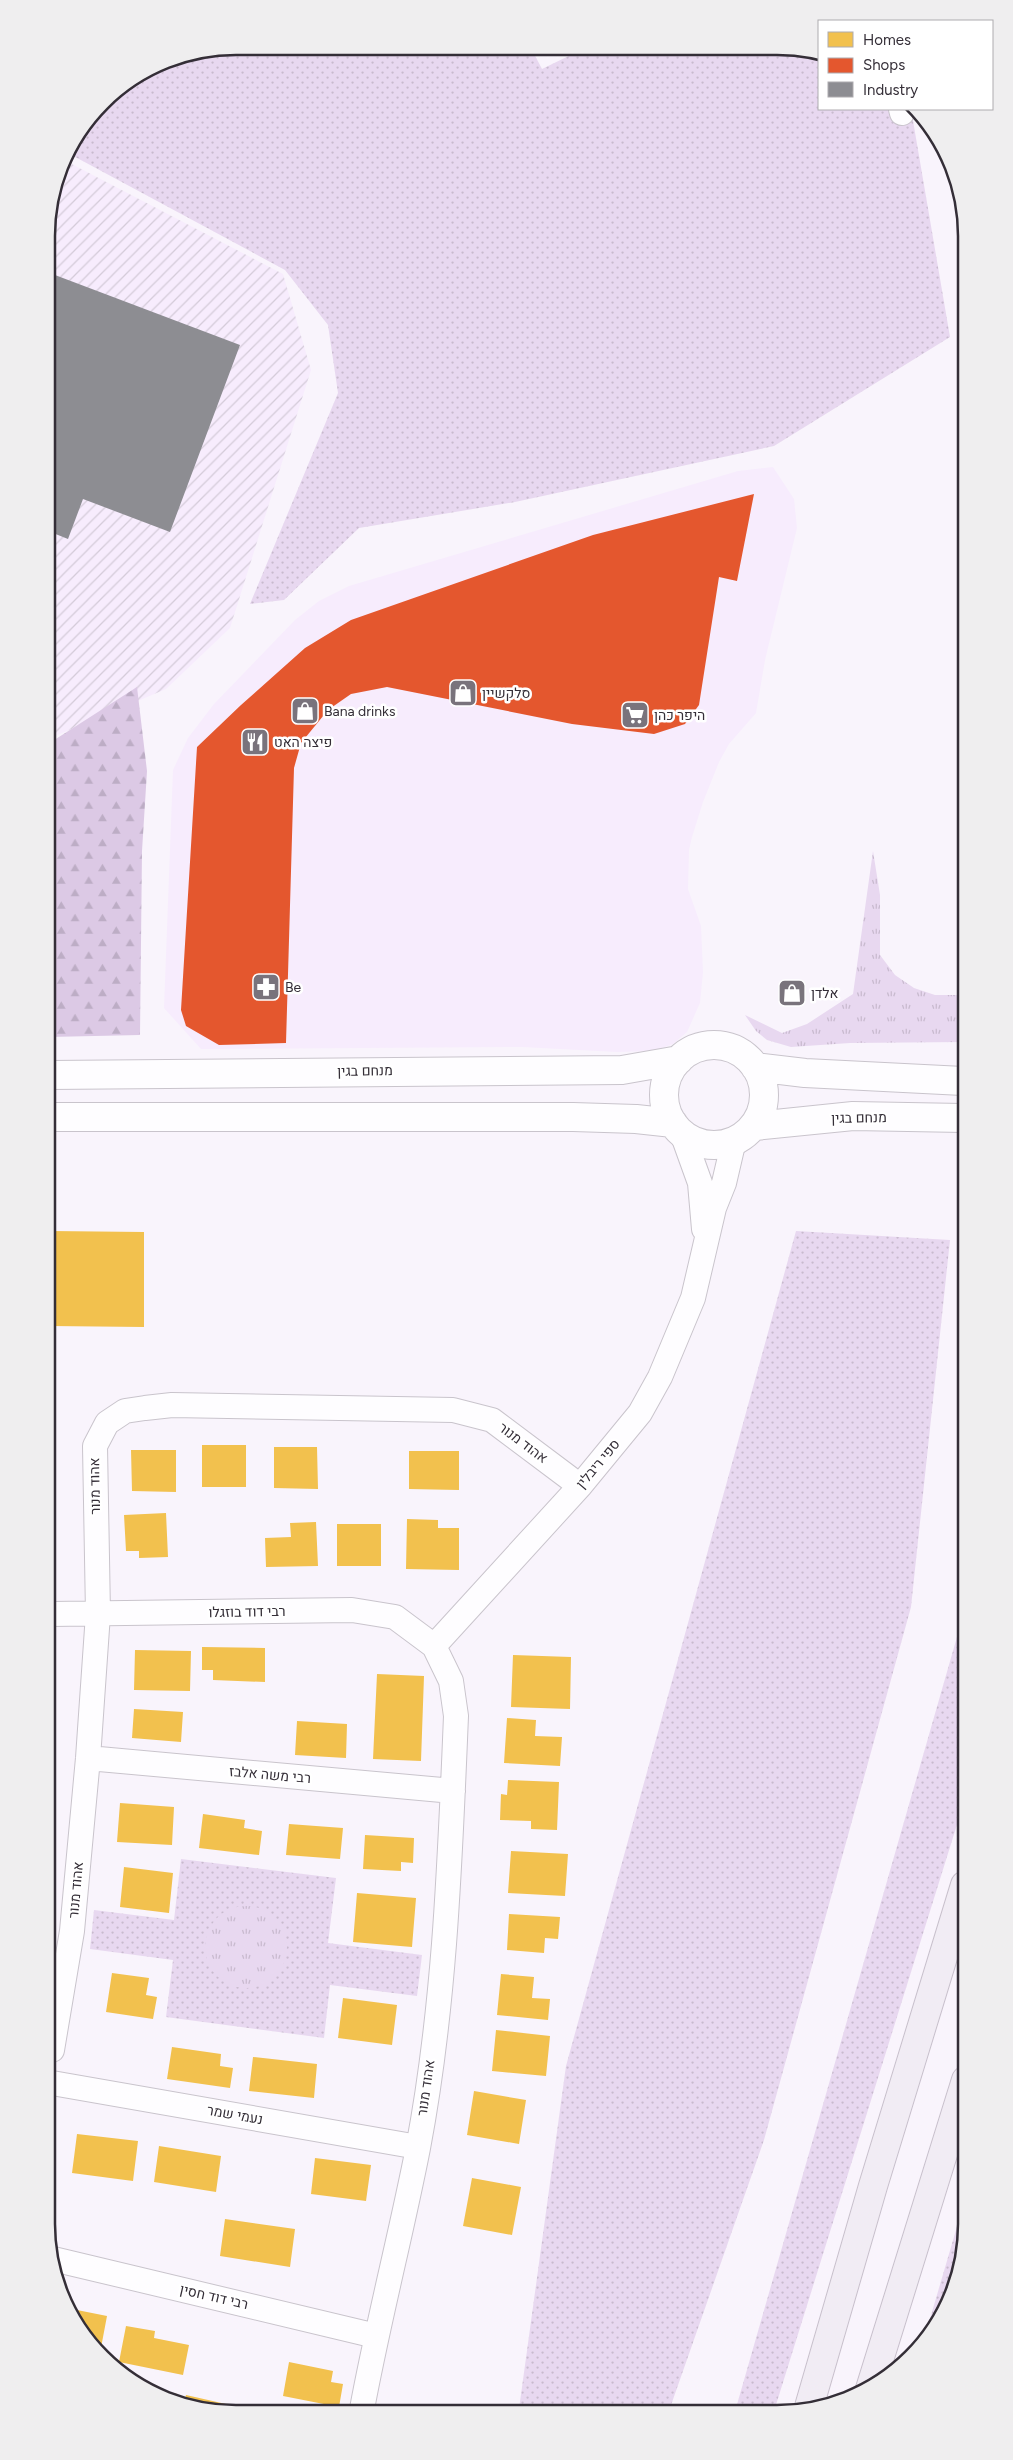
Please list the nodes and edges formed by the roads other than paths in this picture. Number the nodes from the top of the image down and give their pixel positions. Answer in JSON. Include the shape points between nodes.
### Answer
{"nodes":[{"id":1,"x":679,"y":1060,"type":"junction"},
{"id":2,"x":755,"y":1067,"type":"junction"},
{"id":3,"x":55,"y":1075,"type":"edge"},
{"id":4,"x":958,"y":1081,"type":"edge"},
{"id":5,"x":55,"y":1117,"type":"edge"},
{"id":6,"x":958,"y":1118,"type":"edge"},
{"id":7,"x":678,"y":1128,"type":"junction"},
{"id":8,"x":744,"y":1133,"type":"junction"},
{"id":9,"x":706,"y":1248,"type":"junction"},
{"id":10,"x":580,"y":1486,"type":"junction"},
{"id":11,"x":55,"y":1614,"type":"edge"},
{"id":12,"x":98,"y":1614,"type":"junction"},
{"id":13,"x":434,"y":1646,"type":"junction"},
{"id":14,"x":88,"y":1758,"type":"junction"},
{"id":15,"x":453,"y":1791,"type":"junction"},
{"id":16,"x":958,"y":1908,"type":"edge"},
{"id":17,"x":55,"y":2032,"type":"edge"},
{"id":18,"x":55,"y":2084,"type":"edge"},
{"id":19,"x":958,"y":2106,"type":"edge"},
{"id":20,"x":418,"y":2147,"type":"junction"},
{"id":21,"x":58,"y":2260,"type":"edge"},
{"id":22,"x":376,"y":2336,"type":"junction"},
{"id":23,"x":874,"y":2378,"type":"edge"},
{"id":24,"x":811,"y":2402,"type":"edge"},
{"id":25,"x":363,"y":2405,"type":"edge"}],
"edges":[{"from":1,"to":2,"type":"main road","via":[[692,1049],[714,1045],[744,1054]]},
{"from":1,"to":3,"type":"main road","name":"מנחם בגין","via":[[622,1070]]},
{"from":1,"to":7,"type":"main road","via":[[665,1087],[667,1110]]},
{"from":2,"to":4,"type":"main road","via":[[805,1073]]},
{"from":2,"to":8,"type":"main road","via":[[763,1082],[764,1098],[761,1114]]},
{"from":5,"to":7,"type":"main road","via":[[636,1118]]},
{"from":6,"to":8,"type":"main road","name":"מנחם בגין","via":[[853,1116]]},
{"from":7,"to":8,"type":"main road","via":[[696,1141],[711,1145]]},
{"from":7,"to":9,"type":"street","name":"ספי ריבלין","via":[[700,1183]]},
{"from":8,"to":9,"type":"street","name":"ספי ריבלין","via":[[714,1208]]},
{"from":9,"to":10,"type":"street","name":"ספי ריבלין","via":[[693,1298],[660,1378],[640,1413]]},
{"from":10,"to":12,"type":"street","name":"אהוד מנור","via":[[492,1420],[452,1410],[172,1405],[125,1411],[107,1423],[95,1446]]},
{"from":10,"to":13,"type":"street","name":"ספי ריבלין"},
{"from":11,"to":12,"type":"street","name":"רבי דוד בוזגלו"},
{"from":12,"to":13,"type":"street","name":"רבי דוד בוזגלו","via":[[352,1610],[395,1617]]},
{"from":12,"to":14,"type":"street","name":"אהוד מנור"},
{"from":13,"to":15,"type":"street","name":"אהוד מנור","via":[[451,1680],[456,1716]]},
{"from":14,"to":15,"type":"street","name":"רבי משה אלבז"},
{"from":14,"to":17,"type":"street","name":"אהוד מנור","via":[[72,1931]]},
{"from":15,"to":20,"type":"street","name":"אהוד מנור","via":[[443,1969]]},
{"from":16,"to":24,"type":"highway"},
{"from":18,"to":20,"type":"street","name":"נעמי שמר"},
{"from":19,"to":23,"type":"highway"},
{"from":20,"to":22,"type":"street","name":"אהוד מנור"},
{"from":21,"to":22,"type":"street","name":"רבי דוד חסין"},
{"from":22,"to":25,"type":"street","name":"אהוד מנור"}]}
